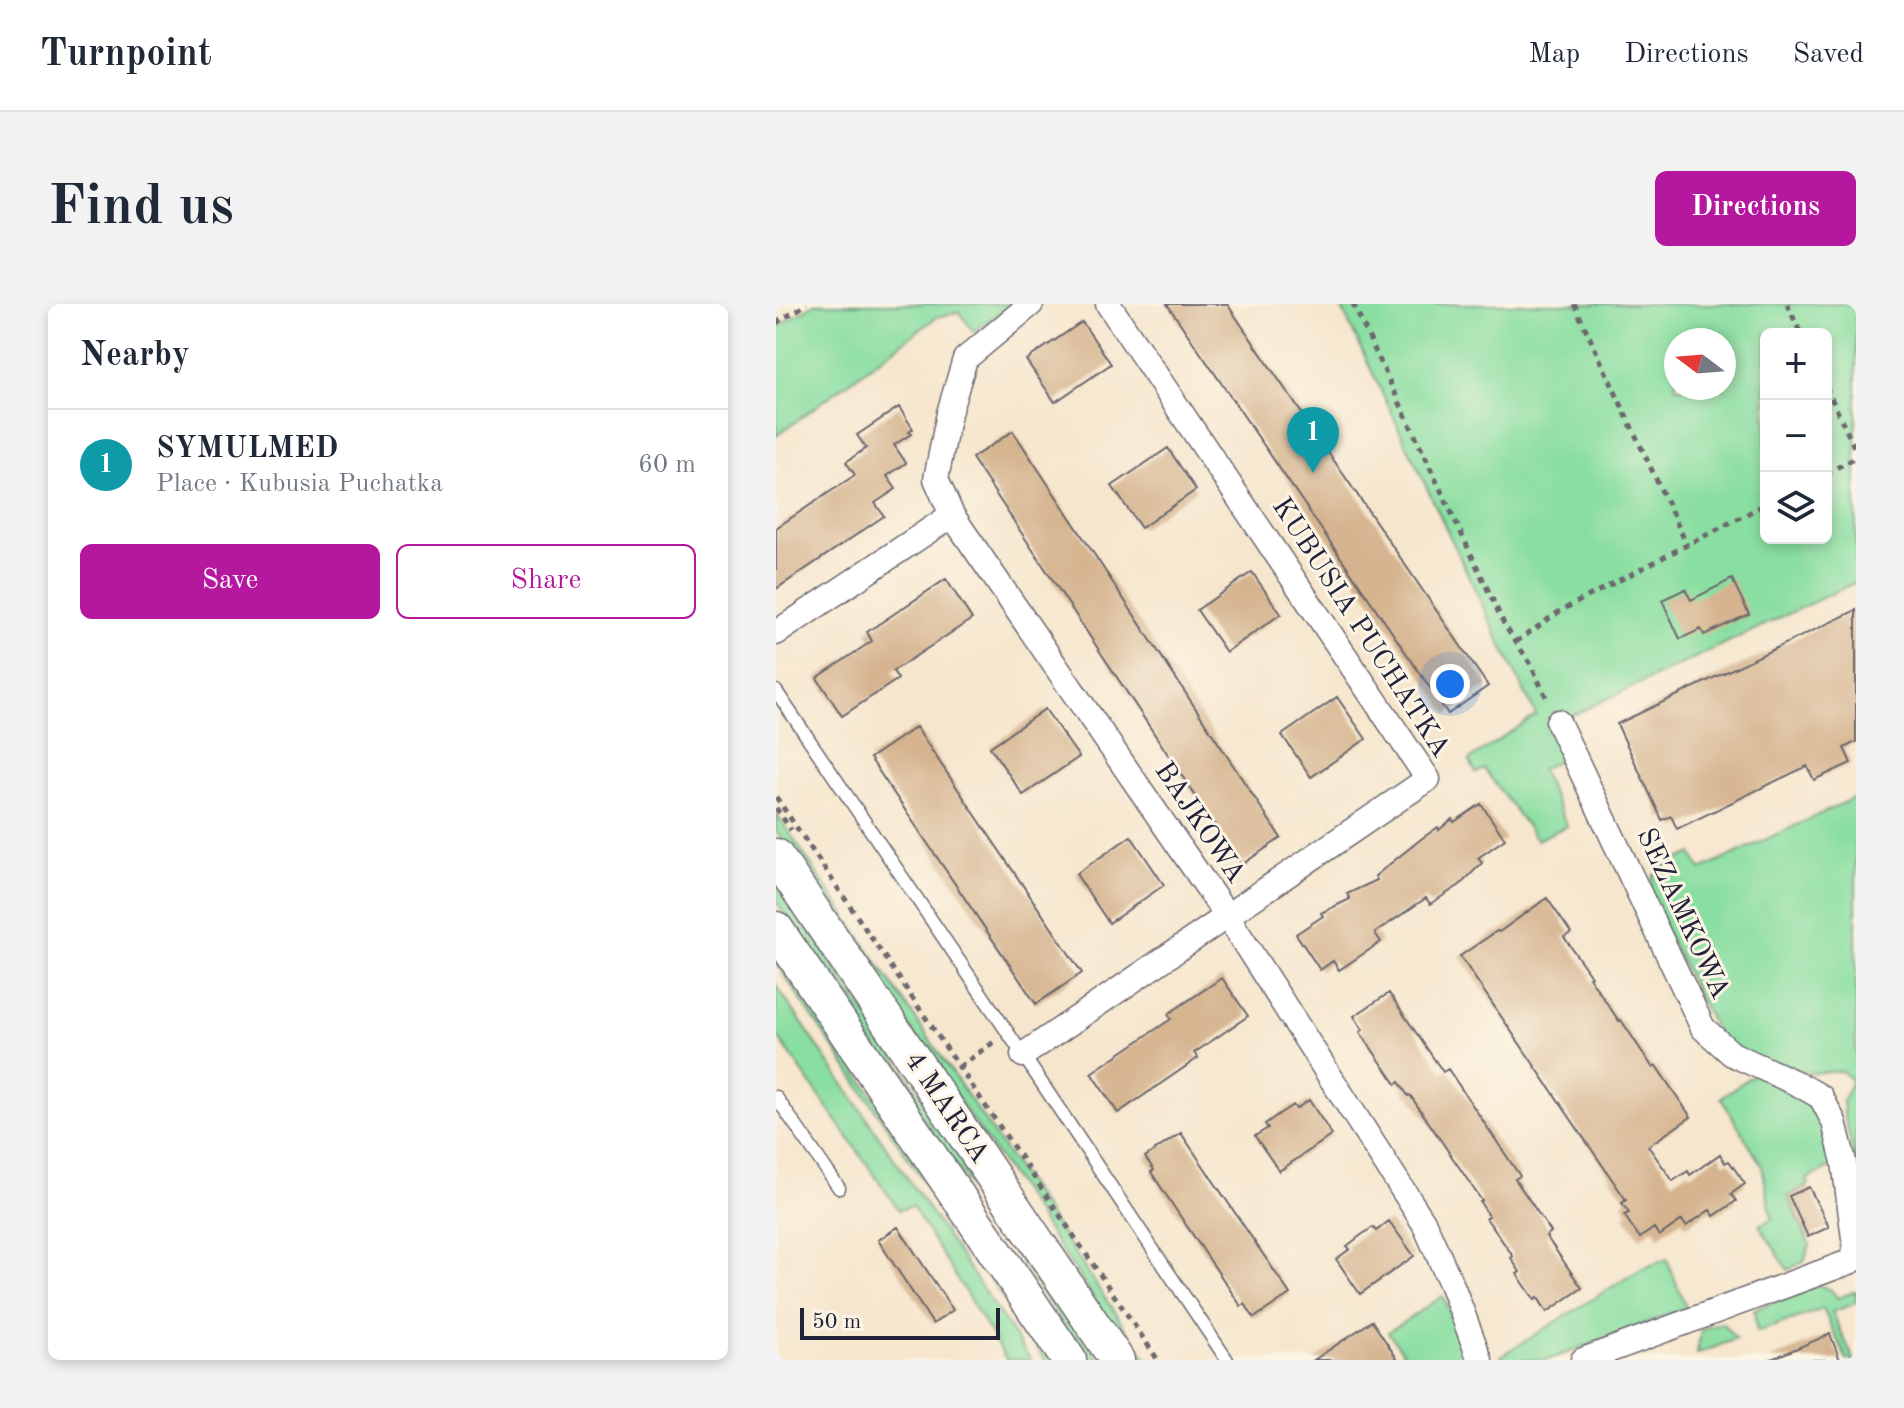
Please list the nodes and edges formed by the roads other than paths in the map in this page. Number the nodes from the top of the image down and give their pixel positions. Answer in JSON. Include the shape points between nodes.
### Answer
{"nodes":[{"id":1,"x":1031,"y":304,"type":"edge"},
{"id":2,"x":1108,"y":304,"type":"edge"},
{"id":3,"x":952,"y":515,"type":"junction"},
{"id":4,"x":776,"y":633,"type":"edge"},
{"id":5,"x":776,"y":691,"type":"edge"},
{"id":6,"x":1558,"y":722,"type":"road end"},
{"id":7,"x":776,"y":856,"type":"edge"},
{"id":8,"x":1227,"y":916,"type":"junction"},
{"id":9,"x":776,"y":929,"type":"edge"},
{"id":10,"x":1023,"y":1055,"type":"junction"},
{"id":11,"x":776,"y":1097,"type":"edge"},
{"id":12,"x":839,"y":1188,"type":"dead end"},
{"id":13,"x":1069,"y":1360,"type":"edge"},
{"id":14,"x":1117,"y":1360,"type":"edge"},
{"id":15,"x":1227,"y":1360,"type":"edge"},
{"id":16,"x":1480,"y":1360,"type":"edge"},
{"id":17,"x":1583,"y":1360,"type":"edge"}],
"edges":[{"from":1,"to":3,"type":"street","via":[[965,359],[936,479]]},
{"from":2,"to":8,"type":"street","name":"KUBUSIA PUCHATKA","via":[[1428,779]]},
{"from":3,"to":4,"type":"street"},
{"from":3,"to":8,"type":"street","name":"BAJKOWA"},
{"from":5,"to":10,"type":"lane"},
{"from":6,"to":17,"type":"street","name":"SEZAMKOWA","via":[[1703,1028],[1732,1054],[1821,1097],[1844,1162],[1855,1246],[1852,1261]]},
{"from":7,"to":14,"type":"main road","name":"4 MARCA"},
{"from":8,"to":10,"type":"street","name":"KUBUSIA PUCHATKA"},
{"from":8,"to":16,"type":"street","name":"BAJKOWA","via":[[1424,1223]]},
{"from":9,"to":13,"type":"main road","name":"4 MARCA"},
{"from":10,"to":15,"type":"lane"},
{"from":11,"to":12,"type":"lane"}]}
